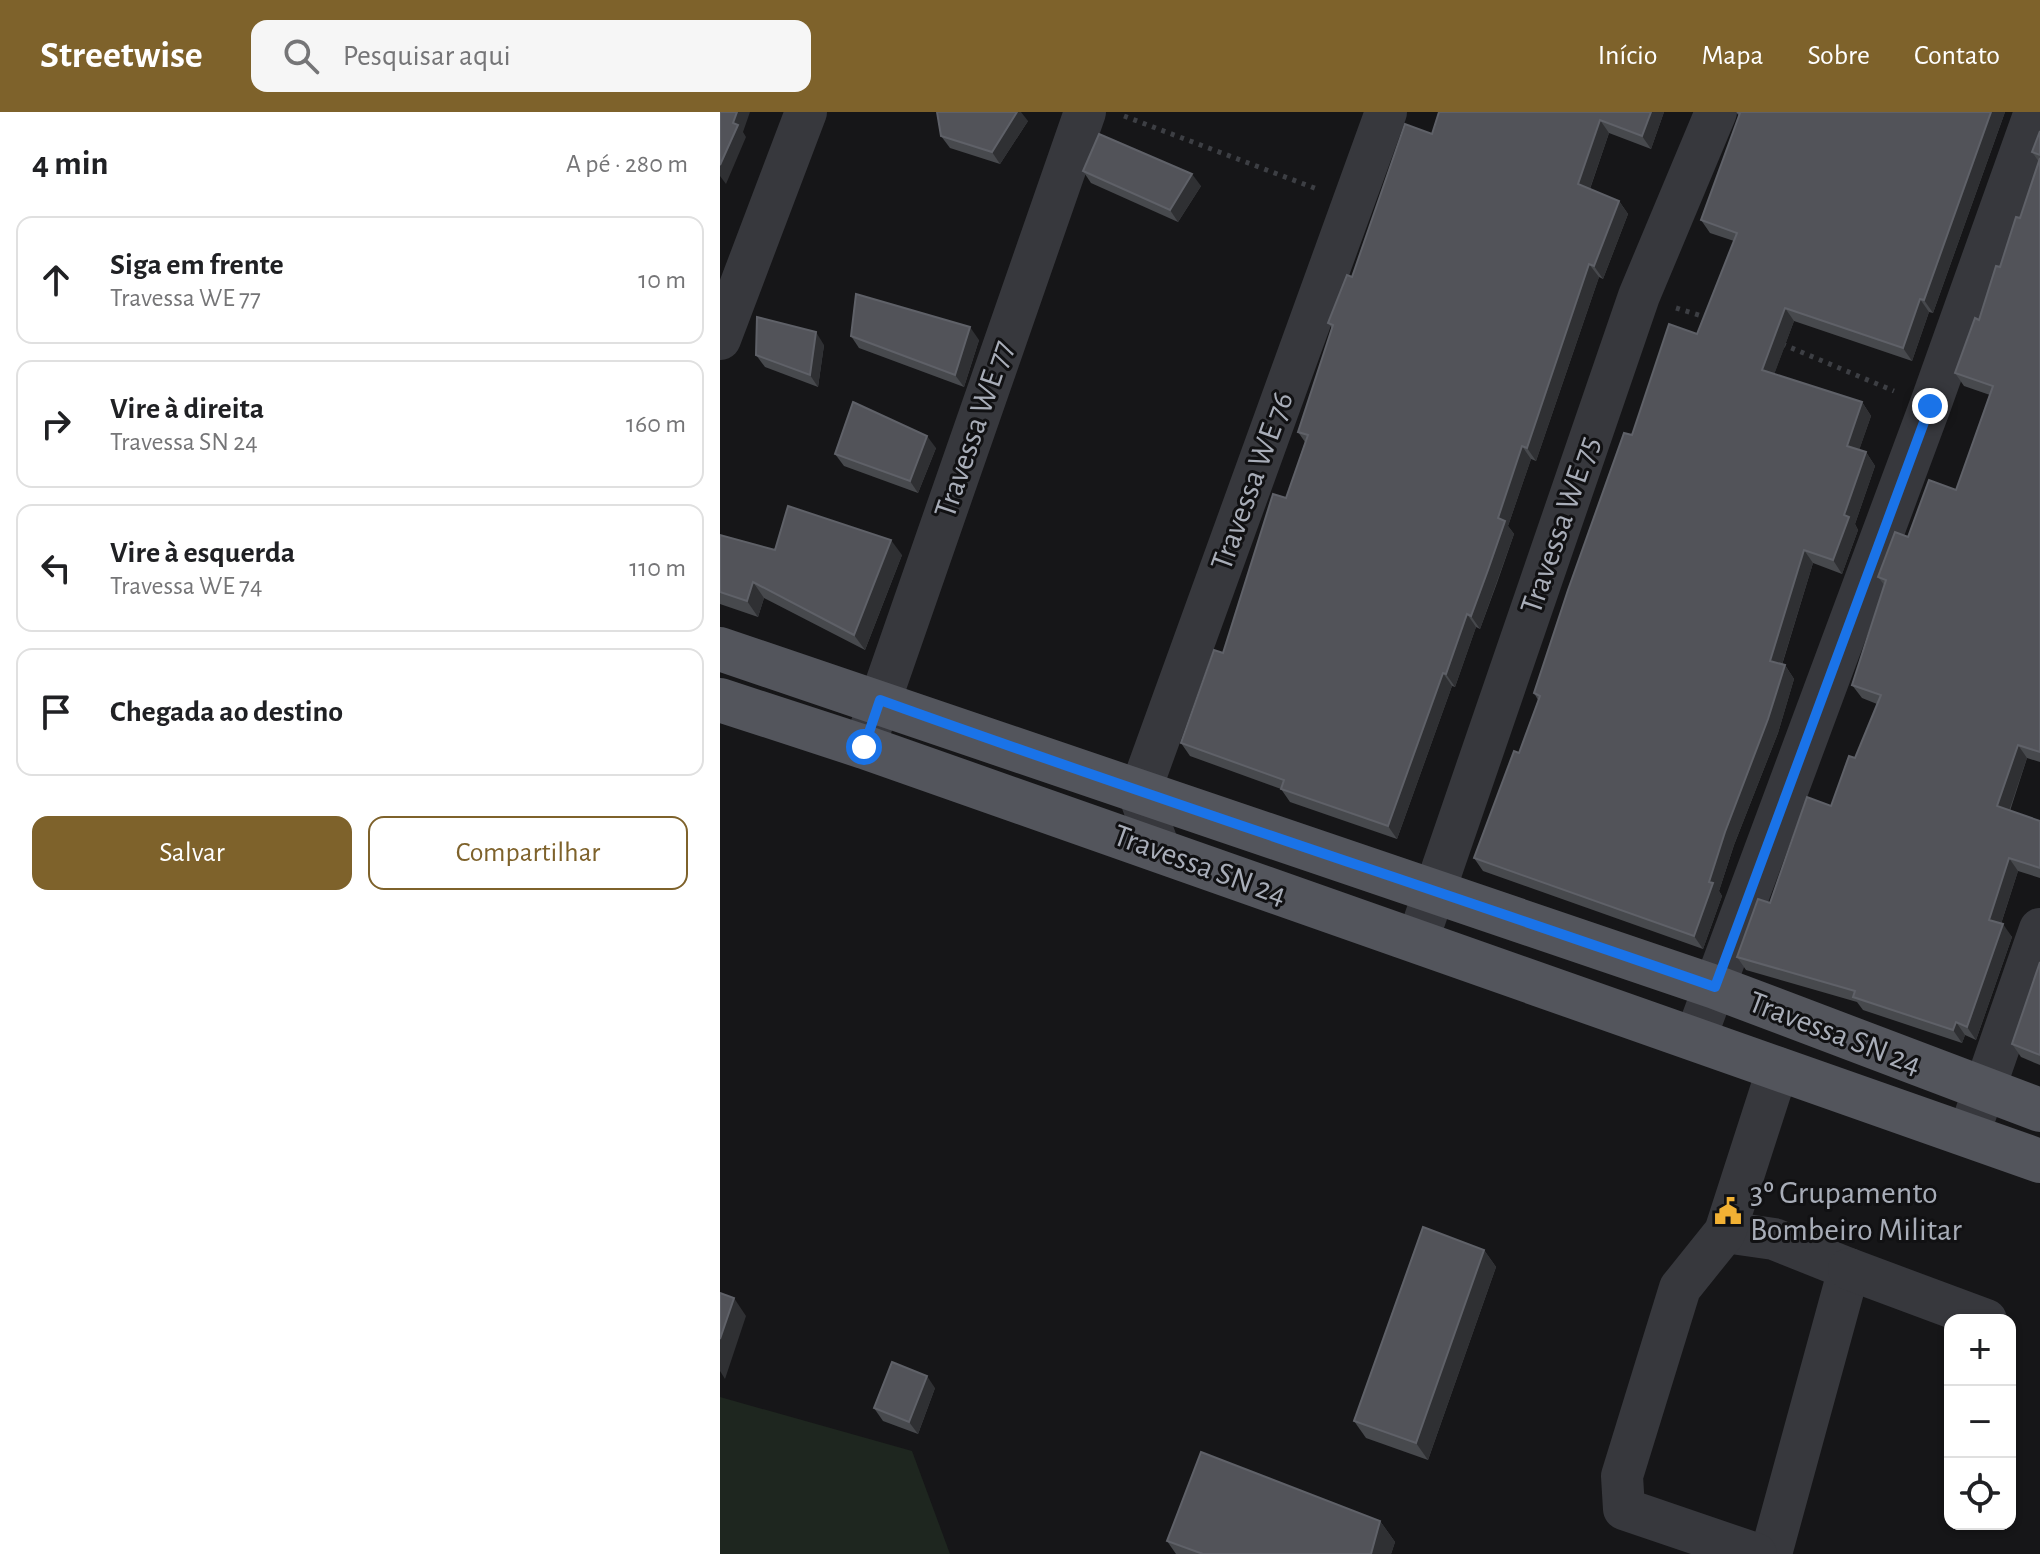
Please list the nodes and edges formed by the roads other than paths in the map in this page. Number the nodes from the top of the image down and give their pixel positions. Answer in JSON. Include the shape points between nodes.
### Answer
{"nodes":[{"id":1,"x":806,"y":112,"type":"edge"},
{"id":2,"x":1085,"y":112,"type":"edge"},
{"id":3,"x":1386,"y":112,"type":"edge"},
{"id":4,"x":1716,"y":112,"type":"edge"},
{"id":5,"x":2035,"y":112,"type":"edge"},
{"id":6,"x":720,"y":339,"type":"edge"},
{"id":7,"x":720,"y":649,"type":"edge"},
{"id":8,"x":720,"y":700,"type":"edge"},
{"id":9,"x":880,"y":700,"type":"junction"},
{"id":10,"x":864,"y":747,"type":"junction"},
{"id":11,"x":1139,"y":794,"type":"junction"},
{"id":12,"x":1160,"y":851,"type":"junction"},
{"id":13,"x":1433,"y":889,"type":"junction"},
{"id":14,"x":2040,"y":929,"type":"edge"},
{"id":15,"x":1417,"y":942,"type":"junction"},
{"id":16,"x":1715,"y":987,"type":"junction"},
{"id":17,"x":1695,"y":1039,"type":"junction"},
{"id":18,"x":1778,"y":1068,"type":"junction"},
{"id":19,"x":1982,"y":1091,"type":"junction"},
{"id":20,"x":2040,"y":1110,"type":"edge"},
{"id":21,"x":1968,"y":1136,"type":"junction"},
{"id":22,"x":2040,"y":1161,"type":"edge"},
{"id":23,"x":1725,"y":1232,"type":"junction"},
{"id":24,"x":1849,"y":1269,"type":"junction"},
{"id":25,"x":1970,"y":1314,"type":"edge"},
{"id":26,"x":1756,"y":1554,"type":"edge"},
{"id":27,"x":1771,"y":1554,"type":"edge"}],
"edges":[{"from":1,"to":6,"type":"street"},
{"from":2,"to":9,"type":"street","name":"Travessa WE 77"},
{"from":3,"to":11,"type":"street","name":"Travessa WE 76"},
{"from":4,"to":13,"type":"street","name":"Travessa WE 75","via":[[1639,296]]},
{"from":5,"to":16,"type":"street"},
{"from":7,"to":9,"type":"main road","name":"Travessa SN 24"},
{"from":8,"to":10,"type":"main road","name":"Travessa SN 24"},
{"from":9,"to":10,"type":"street","name":"Travessa WE 77"},
{"from":9,"to":11,"type":"main road","name":"Travessa SN 24"},
{"from":10,"to":12,"type":"main road","name":"Travessa SN 24"},
{"from":11,"to":12,"type":"street"},
{"from":11,"to":13,"type":"main road","name":"Travessa SN 24"},
{"from":12,"to":15,"type":"main road","name":"Travessa SN 24"},
{"from":13,"to":15,"type":"street","name":"Travessa WE 75"},
{"from":13,"to":16,"type":"main road","name":"Travessa SN 24"},
{"from":14,"to":19,"type":"street"},
{"from":15,"to":17,"type":"main road","name":"Travessa SN 24"},
{"from":16,"to":17,"type":"street"},
{"from":16,"to":19,"type":"main road","name":"Travessa SN 24"},
{"from":17,"to":18,"type":"main road","name":"Travessa SN 24"},
{"from":18,"to":21,"type":"main road","name":"Travessa SN 24"},
{"from":18,"to":23,"type":"street"},
{"from":19,"to":20,"type":"main road","name":"Travessa SN 24"},
{"from":19,"to":21,"type":"street"},
{"from":21,"to":22,"type":"main road","name":"Travessa SN 24"},
{"from":23,"to":24,"type":"street","via":[[1774,1239]]},
{"from":23,"to":26,"type":"street","via":[[1680,1288],[1622,1476],[1624,1509]]},
{"from":24,"to":25,"type":"street"},
{"from":24,"to":27,"type":"street"}]}
